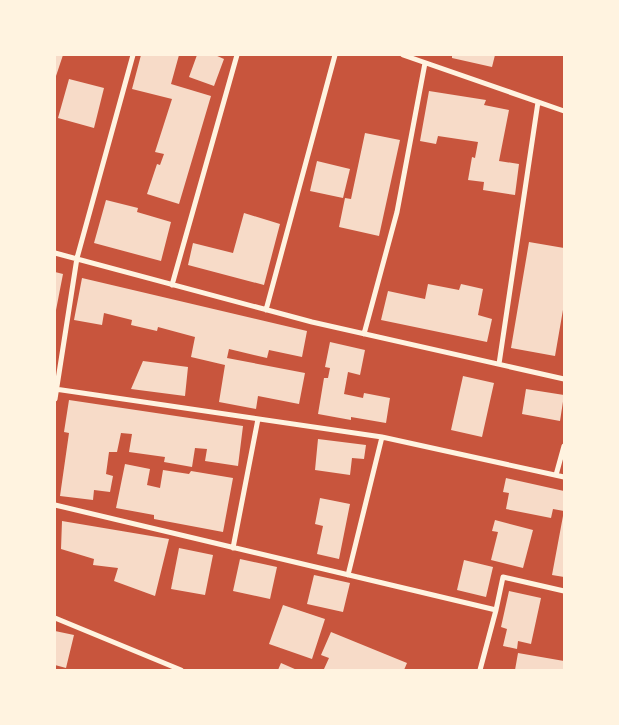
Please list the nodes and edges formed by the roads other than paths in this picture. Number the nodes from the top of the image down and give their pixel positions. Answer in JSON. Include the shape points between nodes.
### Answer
{"nodes":[{"id":1,"x":134,"y":55,"type":"edge"},
{"id":2,"x":237,"y":55,"type":"edge"},
{"id":3,"x":335,"y":55,"type":"edge"},
{"id":4,"x":404,"y":55,"type":"edge"},
{"id":5,"x":425,"y":63,"type":"junction"},
{"id":6,"x":538,"y":102,"type":"junction"},
{"id":7,"x":564,"y":111,"type":"edge"},
{"id":8,"x":55,"y":253,"type":"edge"},
{"id":9,"x":78,"y":258,"type":"junction"},
{"id":10,"x":172,"y":285,"type":"junction"},
{"id":11,"x":266,"y":310,"type":"junction"},
{"id":12,"x":364,"y":334,"type":"junction"},
{"id":13,"x":499,"y":364,"type":"junction"},
{"id":14,"x":564,"y":380,"type":"edge"},
{"id":15,"x":56,"y":389,"type":"edge"},
{"id":16,"x":55,"y":399,"type":"edge"},
{"id":17,"x":258,"y":418,"type":"junction"},
{"id":18,"x":382,"y":437,"type":"junction"},
{"id":19,"x":564,"y":446,"type":"edge"},
{"id":20,"x":556,"y":475,"type":"junction"},
{"id":21,"x":564,"y":477,"type":"edge"},
{"id":22,"x":55,"y":505,"type":"edge"},
{"id":23,"x":233,"y":548,"type":"junction"},
{"id":24,"x":348,"y":575,"type":"junction"},
{"id":25,"x":564,"y":591,"type":"edge"},
{"id":26,"x":496,"y":610,"type":"junction"},
{"id":27,"x":55,"y":618,"type":"edge"},
{"id":28,"x":181,"y":670,"type":"edge"},
{"id":29,"x":480,"y":670,"type":"edge"}],
"edges":[{"from":1,"to":9,"type":"street"},
{"from":2,"to":10,"type":"street"},
{"from":3,"to":11,"type":"street"},
{"from":4,"to":5,"type":"street"},
{"from":5,"to":6,"type":"street"},
{"from":5,"to":12,"type":"street","via":[[397,212]]},
{"from":6,"to":7,"type":"street"},
{"from":6,"to":13,"type":"street"},
{"from":8,"to":9,"type":"street"},
{"from":9,"to":10,"type":"street"},
{"from":9,"to":15,"type":"street"},
{"from":10,"to":11,"type":"street"},
{"from":11,"to":12,"type":"street"},
{"from":12,"to":13,"type":"street"},
{"from":13,"to":14,"type":"street"},
{"from":15,"to":16,"type":"street"},
{"from":15,"to":17,"type":"street"},
{"from":17,"to":18,"type":"street"},
{"from":17,"to":23,"type":"street"},
{"from":18,"to":20,"type":"street"},
{"from":18,"to":24,"type":"street"},
{"from":19,"to":20,"type":"street"},
{"from":20,"to":21,"type":"street"},
{"from":22,"to":23,"type":"street"},
{"from":23,"to":24,"type":"street"},
{"from":24,"to":26,"type":"street"},
{"from":25,"to":26,"type":"street","via":[[503,577]]},
{"from":26,"to":29,"type":"street"},
{"from":27,"to":28,"type":"street"}]}
